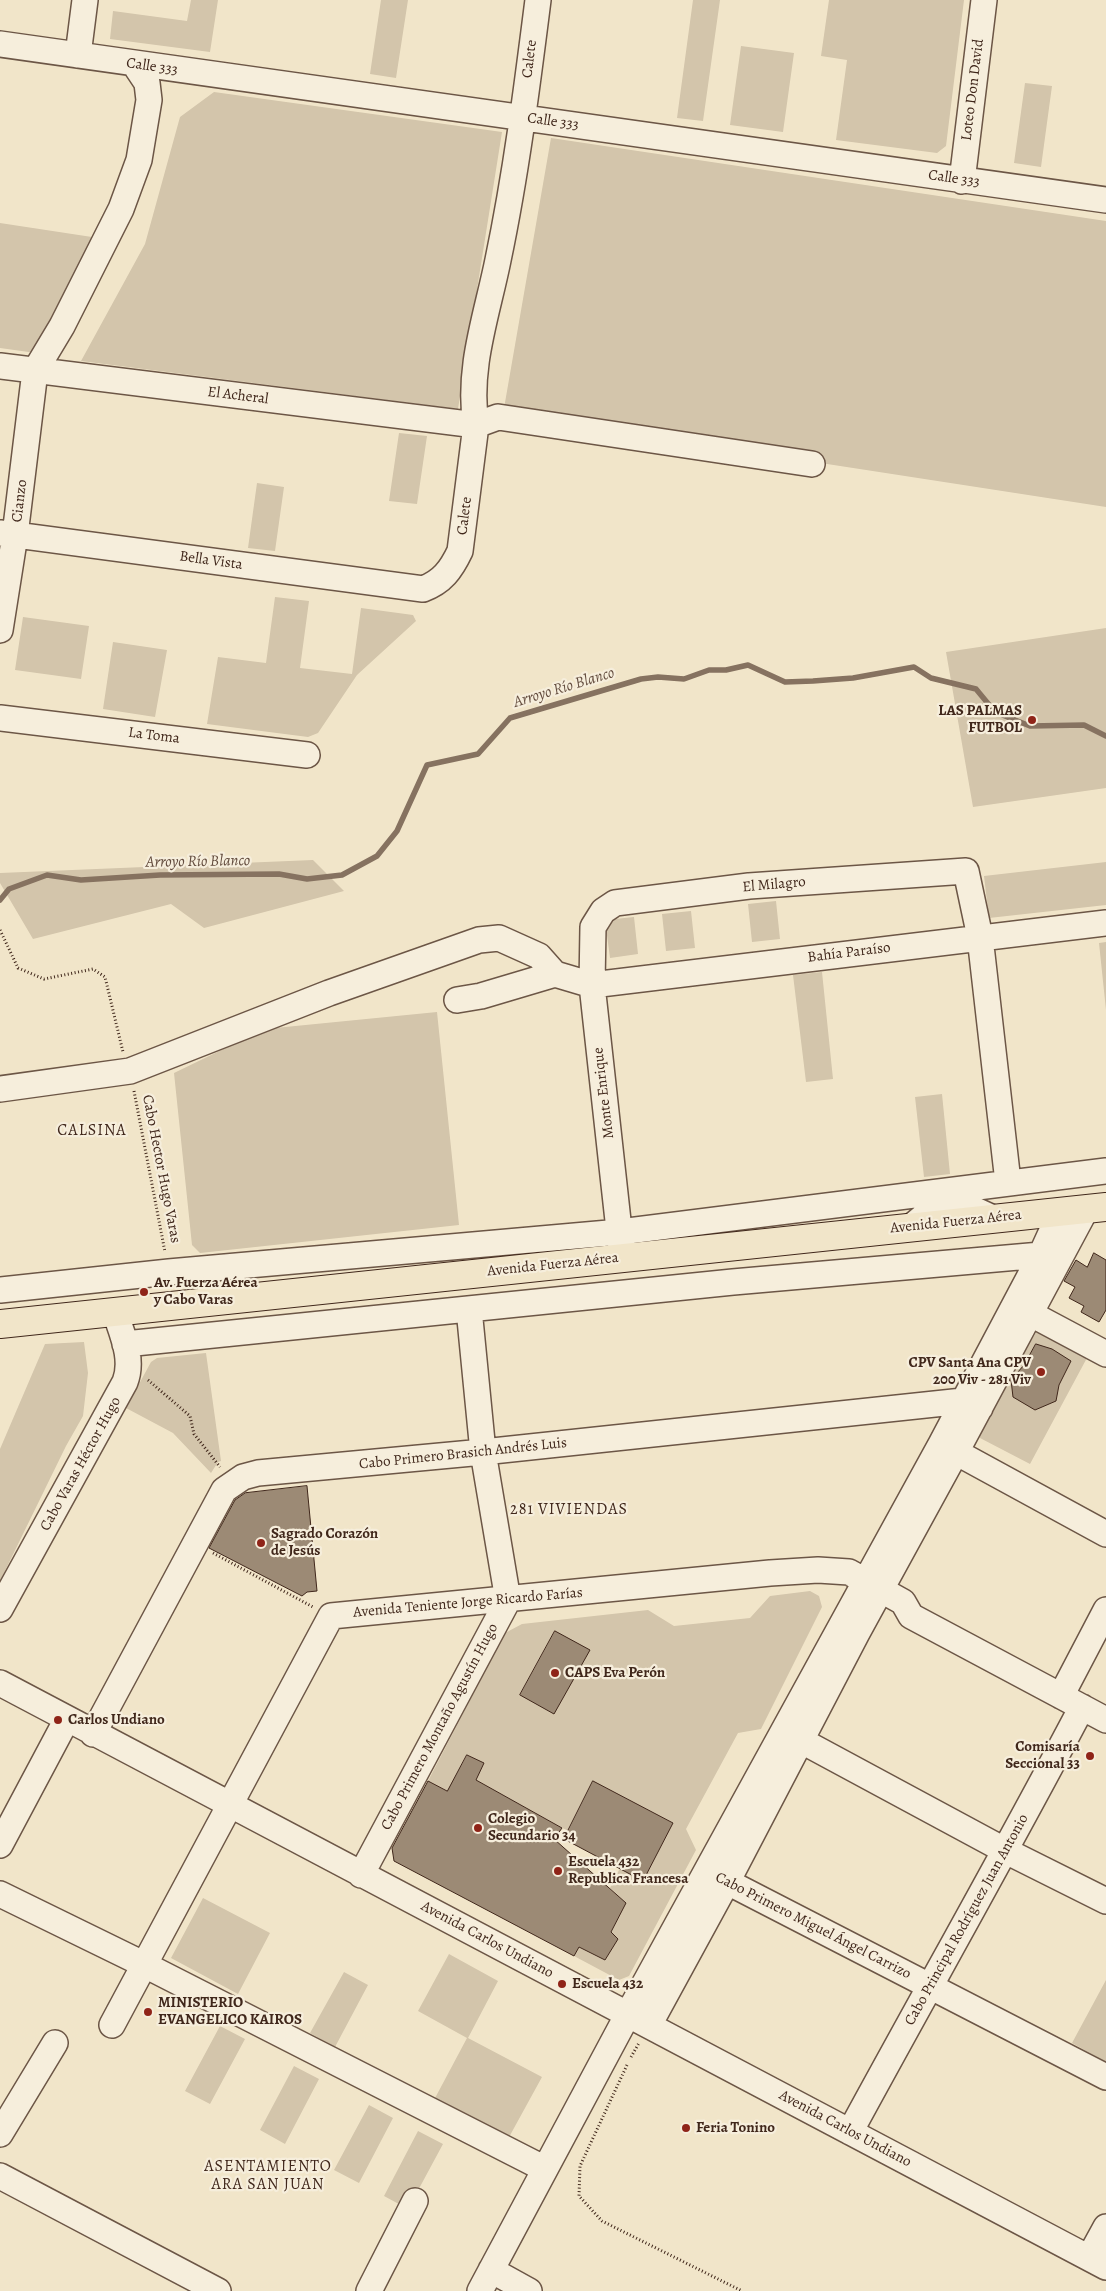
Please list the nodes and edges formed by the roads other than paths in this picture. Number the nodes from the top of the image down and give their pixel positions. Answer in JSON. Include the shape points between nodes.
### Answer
{"nodes":[{"id":1,"x":85,"y":0,"type":"edge"},
{"id":2,"x":538,"y":0,"type":"edge"},
{"id":3,"x":984,"y":0,"type":"edge"},
{"id":4,"x":0,"y":44,"type":"edge"},
{"id":5,"x":78,"y":55,"type":"junction"},
{"id":6,"x":135,"y":65,"type":"junction"},
{"id":7,"x":174,"y":70,"type":"junction"},
{"id":8,"x":149,"y":100,"type":"junction"},
{"id":9,"x":523,"y":118,"type":"junction"},
{"id":10,"x":962,"y":181,"type":"junction"},
{"id":11,"x":1106,"y":200,"type":"edge"},
{"id":12,"x":0,"y":366,"type":"edge"},
{"id":13,"x":35,"y":371,"type":"junction"},
{"id":14,"x":476,"y":425,"type":"junction"},
{"id":15,"x":812,"y":464,"type":"dead end"},
{"id":16,"x":8,"y":534,"type":"edge"},
{"id":17,"x":423,"y":589,"type":"joint"},
{"id":18,"x":0,"y":630,"type":"edge"},
{"id":19,"x":0,"y":718,"type":"edge"},
{"id":20,"x":308,"y":755,"type":"dead end"},
{"id":21,"x":1106,"y":923,"type":"edge"},
{"id":22,"x":593,"y":927,"type":"joint"},
{"id":23,"x":980,"y":937,"type":"junction"},
{"id":24,"x":555,"y":974,"type":"junction"},
{"id":25,"x":592,"y":986,"type":"junction"},
{"id":26,"x":457,"y":1000,"type":"dead end"},
{"id":27,"x":0,"y":1089,"type":"edge"},
{"id":28,"x":1106,"y":1171,"type":"edge"},
{"id":29,"x":1008,"y":1182,"type":"junction"},
{"id":30,"x":1084,"y":1209,"type":"edge"},
{"id":31,"x":621,"y":1245,"type":"junction"},
{"id":32,"x":1040,"y":1255,"type":"junction"},
{"id":33,"x":0,"y":1290,"type":"edge"},
{"id":34,"x":469,"y":1309,"type":"junction"},
{"id":35,"x":1022,"y":1309,"type":"junction"},
{"id":36,"x":115,"y":1312,"type":"junction"},
{"id":37,"x":0,"y":1324,"type":"edge"},
{"id":38,"x":1106,"y":1354,"type":"edge"},
{"id":39,"x":127,"y":1355,"type":"junction"},
{"id":40,"x":971,"y":1405,"type":"junction"},
{"id":41,"x":948,"y":1448,"type":"junction"},
{"id":42,"x":483,"y":1452,"type":"junction"},
{"id":43,"x":1106,"y":1534,"type":"edge"},
{"id":44,"x":869,"y":1593,"type":"junction"},
{"id":45,"x":508,"y":1600,"type":"junction"},
{"id":46,"x":0,"y":1609,"type":"edge"},
{"id":47,"x":1106,"y":1610,"type":"edge"},
{"id":48,"x":0,"y":1682,"type":"edge"},
{"id":49,"x":1072,"y":1701,"type":"junction"},
{"id":50,"x":68,"y":1719,"type":"junction"},
{"id":51,"x":1106,"y":1720,"type":"edge"},
{"id":52,"x":93,"y":1734,"type":"junction"},
{"id":53,"x":792,"y":1736,"type":"junction"},
{"id":54,"x":229,"y":1804,"type":"junction"},
{"id":55,"x":0,"y":1845,"type":"edge"},
{"id":56,"x":1006,"y":1851,"type":"junction"},
{"id":57,"x":361,"y":1874,"type":"junction"},
{"id":58,"x":717,"y":1877,"type":"junction"},
{"id":59,"x":0,"y":1894,"type":"edge"},
{"id":60,"x":1106,"y":1901,"type":"edge"},
{"id":61,"x":144,"y":1964,"type":"junction"},
{"id":62,"x":929,"y":1986,"type":"junction"},
{"id":63,"x":639,"y":2020,"type":"junction"},
{"id":64,"x":112,"y":2025,"type":"dead end"},
{"id":65,"x":55,"y":2043,"type":"dead end"},
{"id":66,"x":1106,"y":2077,"type":"edge"},
{"id":67,"x":850,"y":2132,"type":"junction"},
{"id":68,"x":0,"y":2134,"type":"edge"},
{"id":69,"x":545,"y":2169,"type":"junction"},
{"id":70,"x":0,"y":2176,"type":"edge"},
{"id":71,"x":415,"y":2200,"type":"dead end"},
{"id":72,"x":1106,"y":2228,"type":"edge"},
{"id":73,"x":1097,"y":2263,"type":"edge"},
{"id":74,"x":485,"y":2280,"type":"edge"},
{"id":75,"x":218,"y":2291,"type":"edge"},
{"id":76,"x":369,"y":2291,"type":"edge"},
{"id":77,"x":529,"y":2291,"type":"edge"}],
"edges":[{"from":1,"to":5,"type":"street"},
{"from":2,"to":9,"type":"street","name":"Calete"},
{"from":3,"to":10,"type":"street","name":"Loteo Don David"},
{"from":4,"to":5,"type":"street","name":"Calle 333"},
{"from":5,"to":6,"type":"street","name":"Calle 333"},
{"from":6,"to":7,"type":"street","name":"Calle 333"},
{"from":6,"to":8,"type":"street","via":[[147,83]]},
{"from":7,"to":8,"type":"street"},
{"from":7,"to":9,"type":"street","name":"Calle 333"},
{"from":8,"to":13,"type":"street","via":[[139,160],[121,209],[62,326]]},
{"from":9,"to":10,"type":"street","name":"Calle 333"},
{"from":9,"to":14,"type":"street","name":"Calete","via":[[498,260],[476,352],[473,407]]},
{"from":10,"to":11,"type":"street","name":"Calle 333"},
{"from":12,"to":13,"type":"street","name":"El Acheral"},
{"from":13,"to":14,"type":"street","name":"El Acheral"},
{"from":13,"to":16,"type":"street","name":"Cianzo"},
{"from":14,"to":15,"type":"street","via":[[498,417]]},
{"from":14,"to":17,"type":"street","name":"Calete","via":[[460,551],[452,568],[437,584]]},
{"from":16,"to":17,"type":"street","name":"Bella Vista"},
{"from":16,"to":18,"type":"street","name":"Cianzo"},
{"from":19,"to":20,"type":"street","name":"La Toma"},
{"from":21,"to":23,"type":"street","name":"Bahía Paraíso"},
{"from":22,"to":23,"type":"street","name":"El Milagro","via":[[602,911],[615,903],[749,886],[966,872]]},
{"from":22,"to":25,"type":"street","name":"Monte Enrique"},
{"from":23,"to":25,"type":"street","name":"Bahía Paraíso"},
{"from":23,"to":29,"type":"street"},
{"from":24,"to":25,"type":"street"},
{"from":24,"to":26,"type":"street"},
{"from":24,"to":27,"type":"street","via":[[539,956],[518,946],[498,938],[479,940],[329,993],[130,1071]]},
{"from":25,"to":31,"type":"street","name":"Monte Enrique"},
{"from":28,"to":29,"type":"street"},
{"from":29,"to":31,"type":"street"},
{"from":30,"to":31,"type":"main road","name":"Avenida Fuerza Aérea","via":[[906,1228]]},
{"from":30,"to":32,"type":"street"},
{"from":30,"to":35,"type":"street"},
{"from":31,"to":33,"type":"street","via":[[169,1272]]},
{"from":31,"to":36,"type":"main road","name":"Avenida Fuerza Aérea"},
{"from":32,"to":34,"type":"street"},
{"from":32,"to":35,"type":"street"},
{"from":34,"to":39,"type":"street"},
{"from":34,"to":42,"type":"street"},
{"from":35,"to":38,"type":"street"},
{"from":35,"to":40,"type":"street"},
{"from":36,"to":37,"type":"main road","name":"Avenida Fuerza Aérea"},
{"from":36,"to":39,"type":"street"},
{"from":39,"to":46,"type":"street","name":"Cabo Varas Héctor Hugo","via":[[124,1386]]},
{"from":40,"to":41,"type":"street"},
{"from":40,"to":42,"type":"street","name":"Cabo Primero Brasich Andrés Luis"},
{"from":41,"to":43,"type":"street"},
{"from":41,"to":44,"type":"street"},
{"from":42,"to":45,"type":"street"},
{"from":42,"to":52,"type":"street","name":"Cabo Primero Brasich Andrés Luis","via":[[258,1473],[232,1484],[224,1490]]},
{"from":44,"to":45,"type":"street","name":"Avenida Teniente Jorge Ricardo Farías","via":[[841,1588],[818,1570]]},
{"from":44,"to":49,"type":"street","name":"Avenida Teniente Jorge Ricardo Farías","via":[[903,1602],[910,1616]]},
{"from":44,"to":53,"type":"street"},
{"from":45,"to":54,"type":"street","name":"Avenida Teniente Jorge Ricardo Farías","via":[[331,1616]]},
{"from":45,"to":57,"type":"street","name":"Cabo Primero Montaño Agustín Hugo"},
{"from":47,"to":49,"type":"street","name":"Cabo Principal Rodríguez Juan Antonio"},
{"from":48,"to":50,"type":"street","name":"Avenida Carlos Undiano"},
{"from":49,"to":51,"type":"street","name":"Avenida Teniente Jorge Ricardo Farías"},
{"from":49,"to":56,"type":"street","name":"Cabo Principal Rodríguez Juan Antonio"},
{"from":50,"to":52,"type":"street","name":"Avenida Carlos Undiano"},
{"from":50,"to":55,"type":"street"},
{"from":52,"to":54,"type":"street","name":"Avenida Carlos Undiano"},
{"from":53,"to":56,"type":"street"},
{"from":53,"to":58,"type":"street"},
{"from":54,"to":57,"type":"street","name":"Avenida Carlos Undiano"},
{"from":54,"to":61,"type":"street"},
{"from":56,"to":60,"type":"street"},
{"from":56,"to":62,"type":"street","name":"Cabo Principal Rodríguez Juan Antonio"},
{"from":57,"to":63,"type":"street","name":"Avenida Carlos Undiano"},
{"from":58,"to":62,"type":"street","name":"Cabo Primero Miguel Ángel Carrizo"},
{"from":58,"to":63,"type":"street"},
{"from":59,"to":61,"type":"street"},
{"from":61,"to":64,"type":"street"},
{"from":61,"to":69,"type":"street"},
{"from":62,"to":66,"type":"street","name":"Cabo Primero Miguel Ángel Carrizo"},
{"from":62,"to":67,"type":"street","name":"Cabo Principal Rodríguez Juan Antonio"},
{"from":63,"to":67,"type":"street","name":"Avenida Carlos Undiano"},
{"from":63,"to":69,"type":"street"},
{"from":65,"to":68,"type":"street"},
{"from":67,"to":73,"type":"street","name":"Avenida Carlos Undiano"},
{"from":69,"to":74,"type":"street"},
{"from":70,"to":75,"type":"street"},
{"from":71,"to":76,"type":"street"},
{"from":72,"to":73,"type":"street"},
{"from":74,"to":77,"type":"street"}]}
